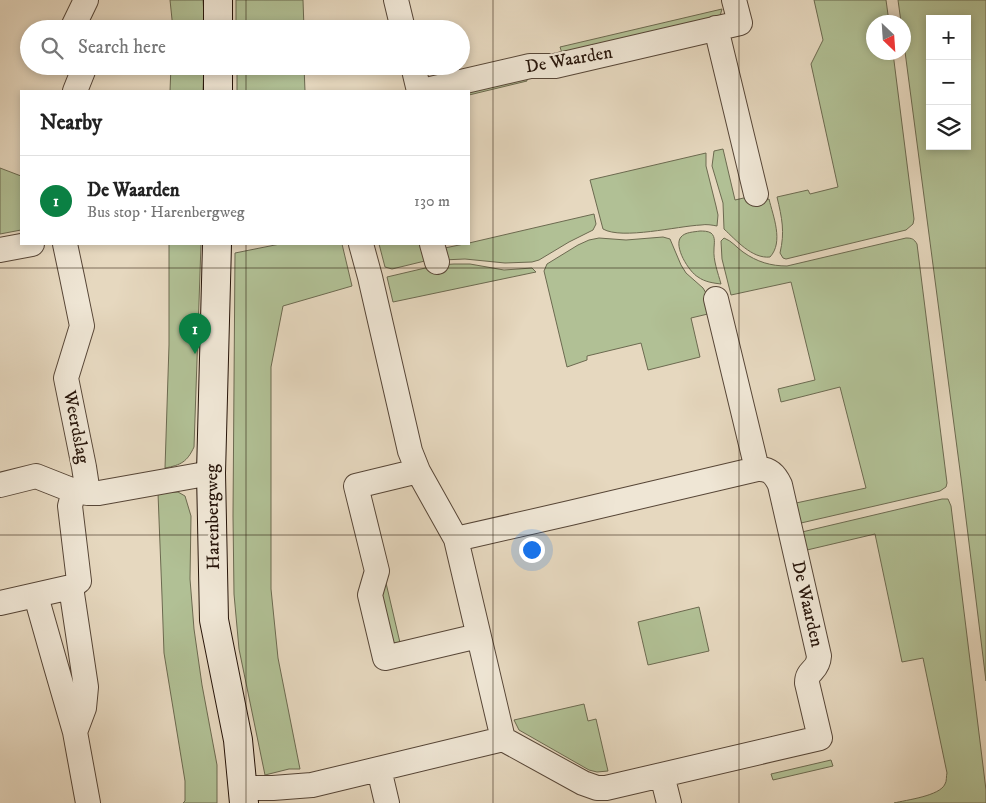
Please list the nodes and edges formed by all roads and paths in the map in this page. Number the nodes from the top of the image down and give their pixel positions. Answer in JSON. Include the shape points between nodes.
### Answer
{"nodes":[{"id":1,"x":86,"y":0,"type":"edge"},
{"id":2,"x":218,"y":0,"type":"edge"},
{"id":3,"x":396,"y":0,"type":"edge"},
{"id":4,"x":734,"y":0,"type":"edge"},
{"id":5,"x":76,"y":20,"type":"edge"},
{"id":6,"x":218,"y":20,"type":"edge"},
{"id":7,"x":401,"y":20,"type":"edge"},
{"id":8,"x":716,"y":28,"type":"junction"},
{"id":9,"x":81,"y":75,"type":"edge"},
{"id":10,"x":218,"y":75,"type":"edge"},
{"id":11,"x":416,"y":75,"type":"edge"},
{"id":12,"x":75,"y":90,"type":"edge"},
{"id":13,"x":218,"y":90,"type":"edge"},
{"id":14,"x":420,"y":90,"type":"edge"},
{"id":15,"x":424,"y":90,"type":"edge"},
{"id":16,"x":756,"y":194,"type":"dead end"},
{"id":17,"x":27,"y":245,"type":"edge"},
{"id":18,"x":65,"y":245,"type":"edge"},
{"id":19,"x":217,"y":245,"type":"edge"},
{"id":20,"x":361,"y":245,"type":"edge"},
{"id":21,"x":0,"y":250,"type":"edge"},
{"id":22,"x":716,"y":299,"type":"dead end"},
{"id":23,"x":757,"y":469,"type":"junction"},
{"id":24,"x":418,"y":471,"type":"junction"},
{"id":25,"x":211,"y":473,"type":"junction"},
{"id":26,"x":0,"y":485,"type":"edge"},
{"id":27,"x":81,"y":492,"type":"junction"},
{"id":28,"x":456,"y":539,"type":"junction"},
{"id":29,"x":71,"y":587,"type":"junction"},
{"id":30,"x":36,"y":596,"type":"junction"},
{"id":31,"x":0,"y":604,"type":"edge"},
{"id":32,"x":478,"y":636,"type":"junction"},
{"id":33,"x":75,"y":732,"type":"junction"},
{"id":34,"x":503,"y":739,"type":"junction"},
{"id":35,"x":379,"y":768,"type":"junction"},
{"id":36,"x":662,"y":775,"type":"junction"},
{"id":37,"x":312,"y":794,"type":"edge"},
{"id":38,"x":241,"y":798,"type":"edge"},
{"id":39,"x":88,"y":803,"type":"edge"},
{"id":40,"x":387,"y":803,"type":"edge"},
{"id":41,"x":669,"y":803,"type":"edge"}],
"edges":[{"from":1,"to":5,"type":"street"},
{"from":2,"to":6,"type":"street"},
{"from":3,"to":7,"type":"street"},
{"from":4,"to":8,"type":"street","name":"De Waarden","via":[[740,23]]},
{"from":8,"to":15,"type":"street","name":"De Waarden","via":[[555,66],[530,66]]},
{"from":8,"to":16,"type":"street"},
{"from":9,"to":12,"type":"street"},
{"from":10,"to":13,"type":"street"},
{"from":11,"to":14,"type":"street","name":"De Waarden"},
{"from":17,"to":21,"type":"street"},
{"from":18,"to":27,"type":"street","name":"Weerdslag","via":[[82,326],[66,378],[84,467]]},
{"from":19,"to":25,"type":"street","name":"Harenbergweg"},
{"from":20,"to":24,"type":"street","via":[[410,451]]},
{"from":22,"to":23,"type":"street"},
{"from":23,"to":28,"type":"street"},
{"from":23,"to":36,"type":"street","name":"De Waarden","via":[[768,470],[780,485],[819,656],[819,663],[807,677],[807,683],[820,738]]},
{"from":24,"to":28,"type":"street"},
{"from":24,"to":32,"type":"street","via":[[356,486],[377,571],[370,595],[385,658]]},
{"from":25,"to":27,"type":"street","name":"Weerdslag","via":[[99,493]]},
{"from":25,"to":38,"type":"street","name":"Harenbergweg","via":[[214,620],[238,740]]},
{"from":26,"to":27,"type":"street","name":"Weerdslag","via":[[36,476]]},
{"from":27,"to":29,"type":"street","name":"Weerdslag","via":[[70,506],[79,581]]},
{"from":28,"to":32,"type":"street"},
{"from":29,"to":30,"type":"street"},
{"from":29,"to":33,"type":"street","name":"Weerdslag","via":[[86,687],[84,708]]},
{"from":30,"to":31,"type":"street"},
{"from":30,"to":33,"type":"street"},
{"from":32,"to":34,"type":"street"},
{"from":33,"to":39,"type":"street"},
{"from":34,"to":35,"type":"street"},
{"from":34,"to":36,"type":"street","name":"De Waarden","via":[[597,788]]},
{"from":35,"to":37,"type":"street"},
{"from":35,"to":40,"type":"street"},
{"from":36,"to":41,"type":"street"},
{"from":37,"to":38,"type":"street","via":[[274,788]]}]}
